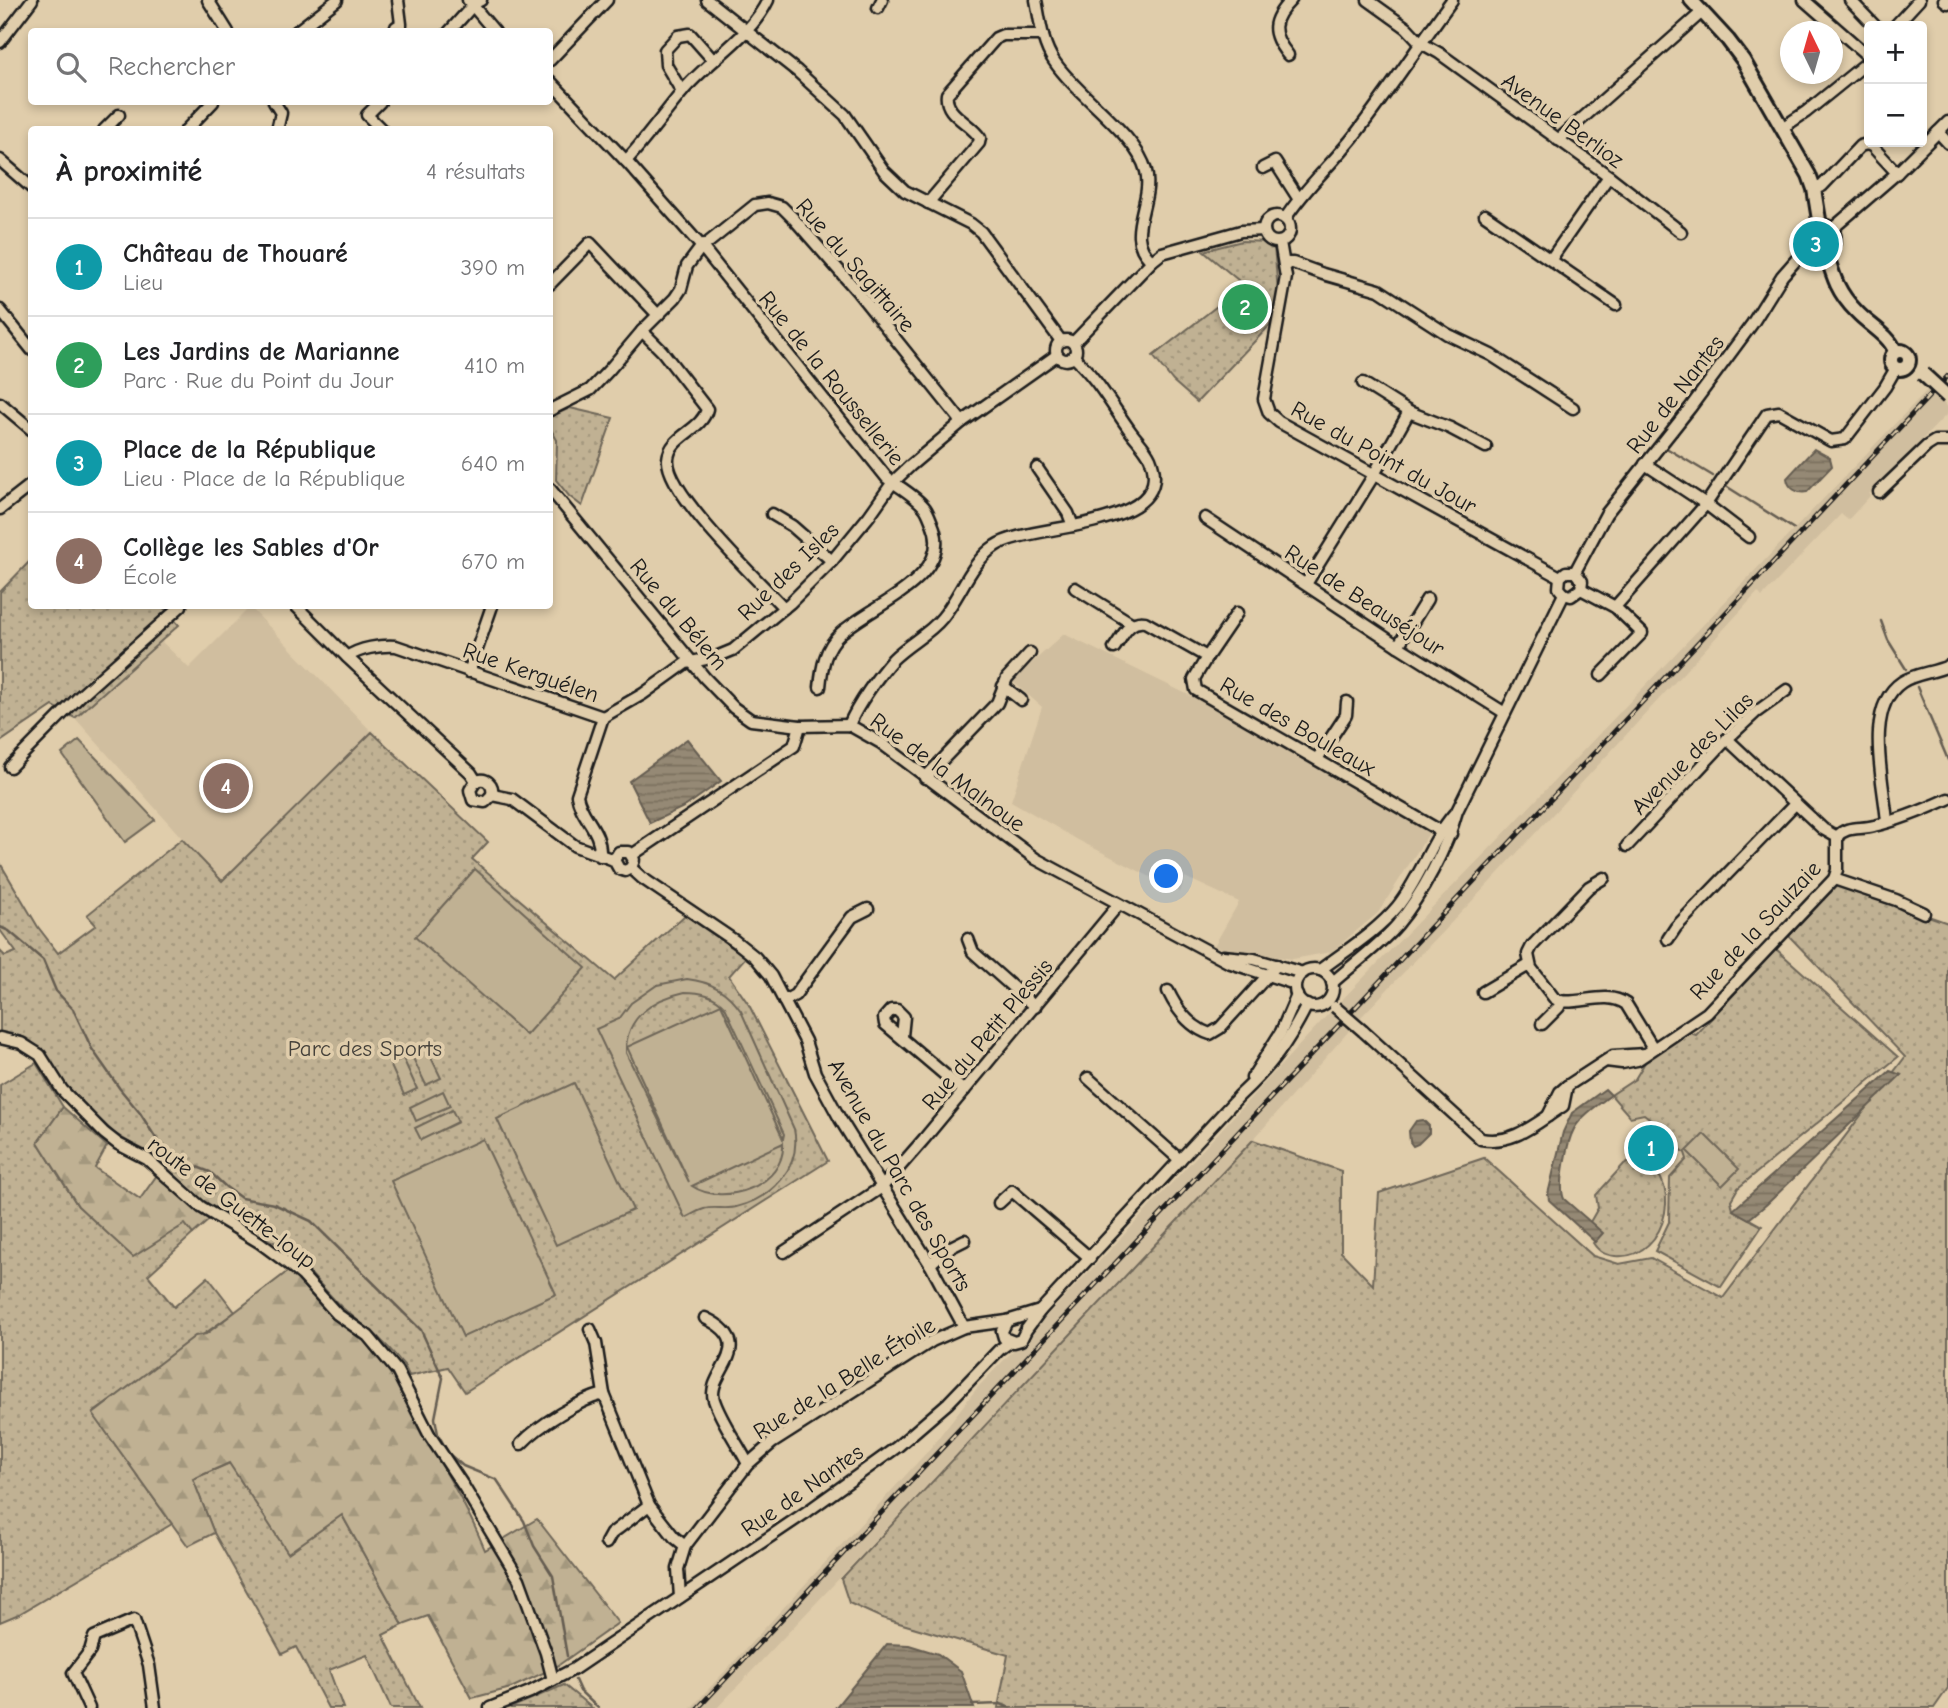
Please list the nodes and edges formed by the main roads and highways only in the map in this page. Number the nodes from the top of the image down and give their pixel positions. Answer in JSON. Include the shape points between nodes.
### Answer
{"nodes":[{"id":1,"x":1691,"y":0,"type":"edge"},
{"id":2,"x":1826,"y":228,"type":"junction"},
{"id":3,"x":1825,"y":249,"type":"junction"},
{"id":4,"x":1948,"y":397,"type":"edge"}],
"edges":[{"from":1,"to":2,"type":"main road","via":[[1743,60],[1812,185]]},
{"from":2,"to":3,"type":"main road","via":[[1833,239]]},
{"from":2,"to":3,"type":"main road","via":[[1810,234],[1811,243]]},
{"from":3,"to":4,"type":"main road","bridge":true,"via":[[1836,286],[1857,312],[1895,351],[1907,354],[1902,366],[1923,374]]}]}
